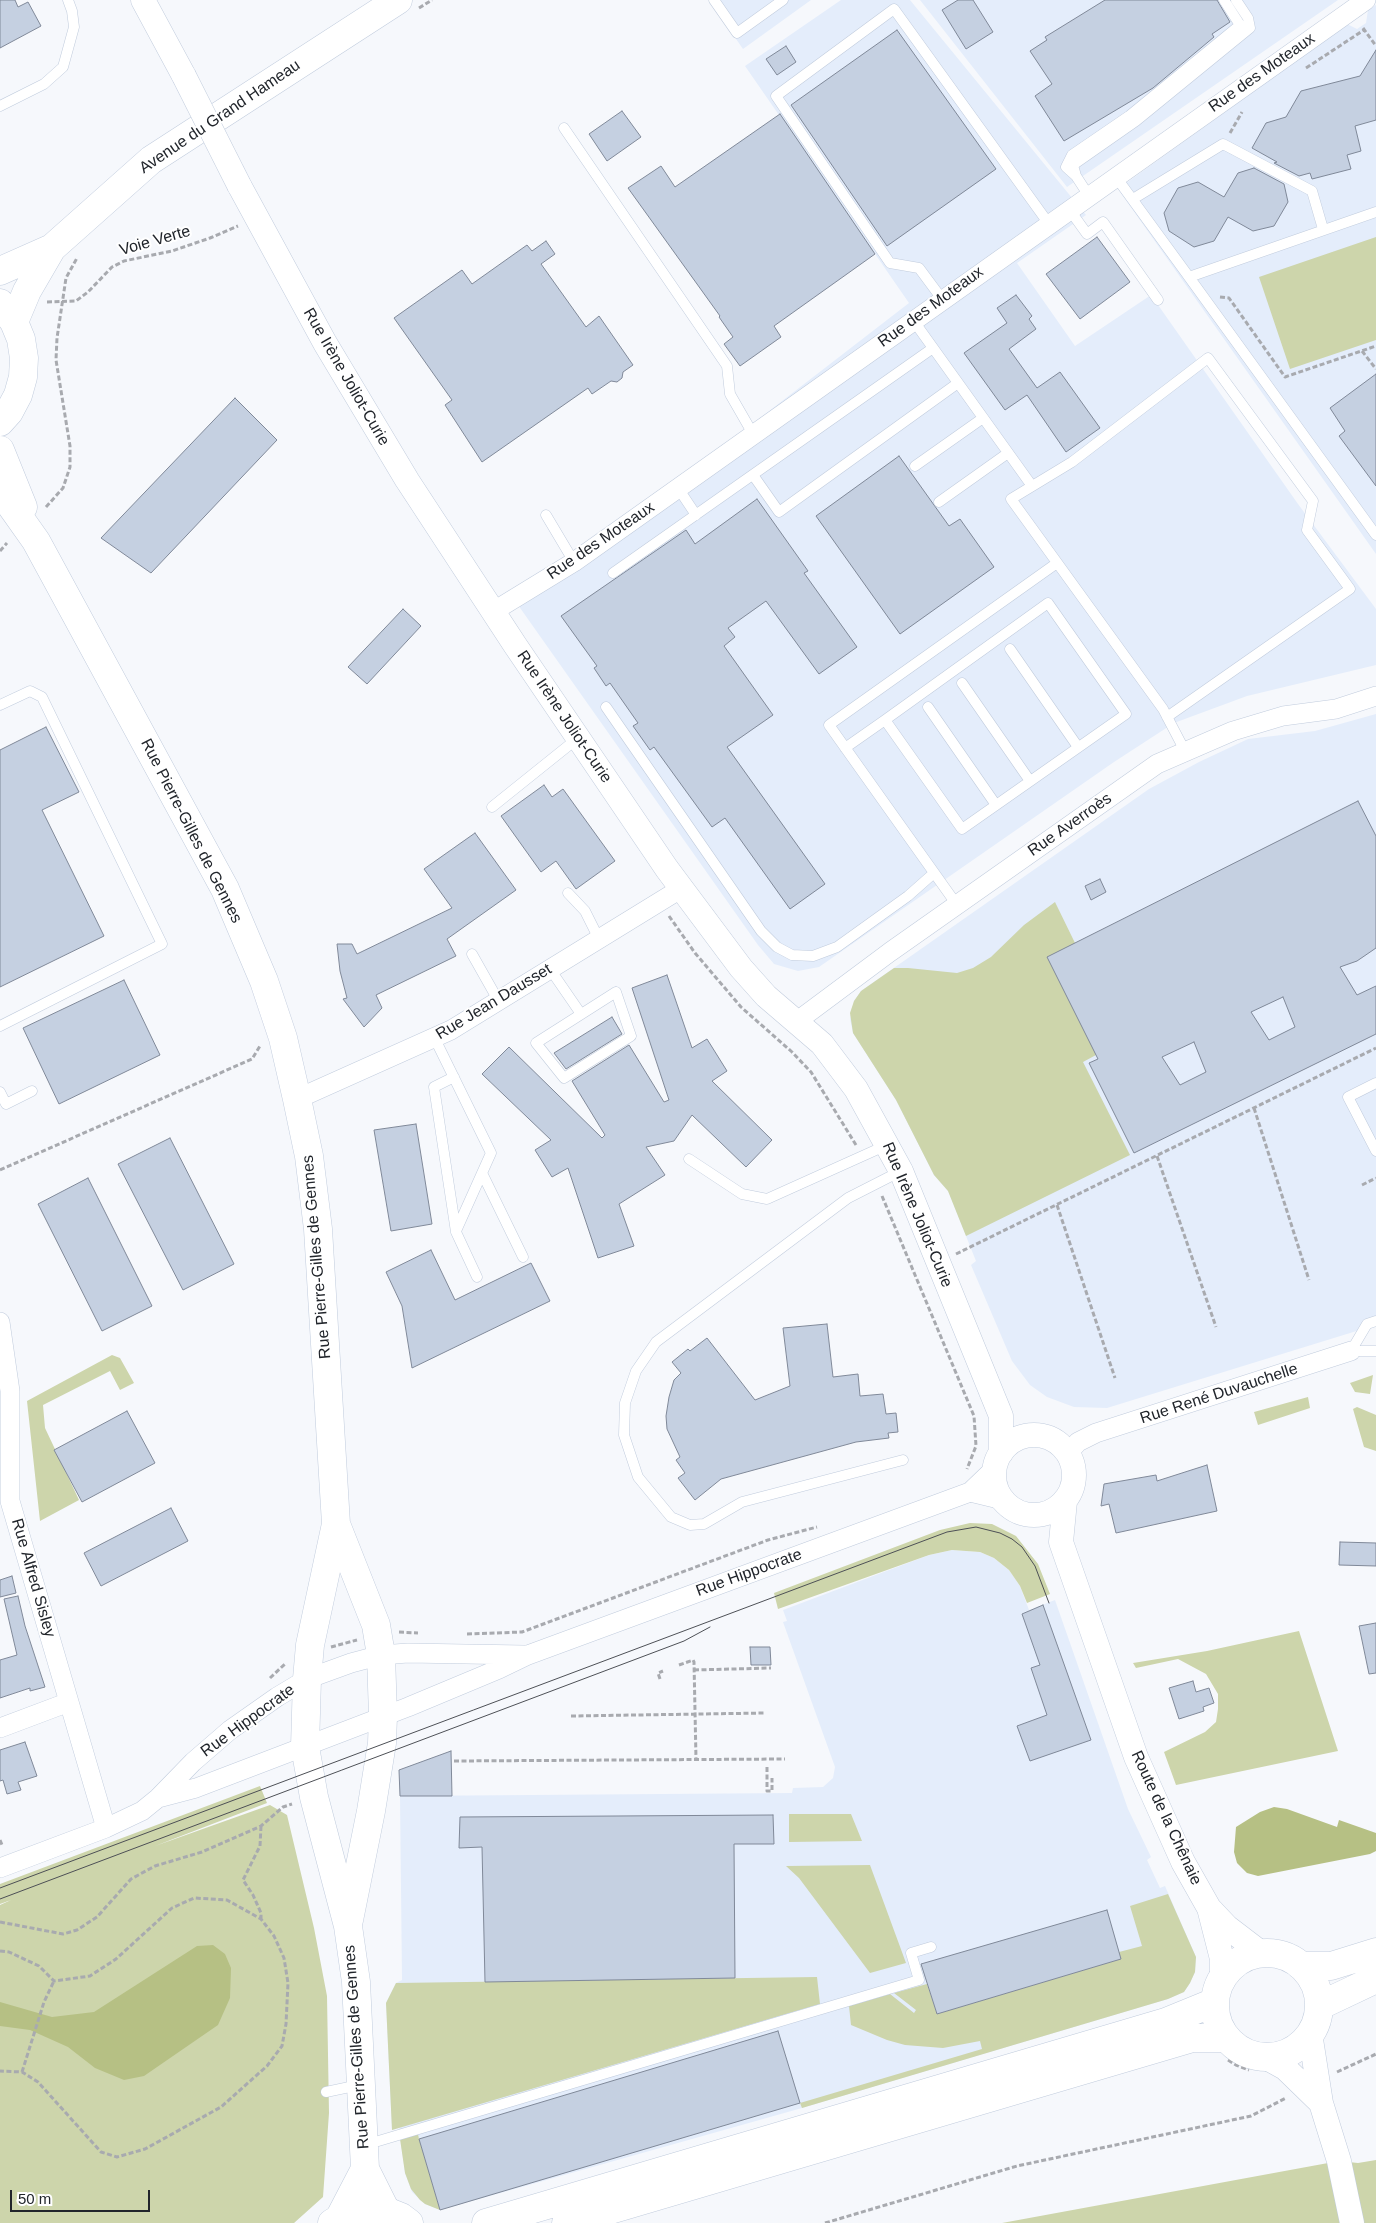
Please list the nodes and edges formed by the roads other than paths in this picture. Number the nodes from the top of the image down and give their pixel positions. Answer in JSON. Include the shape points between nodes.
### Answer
{"nodes":[{"id":1,"x":68,"y":0,"type":"edge"},
{"id":2,"x":144,"y":0,"type":"edge"},
{"id":3,"x":714,"y":0,"type":"edge"},
{"id":4,"x":783,"y":0,"type":"edge"},
{"id":5,"x":1224,"y":0,"type":"edge"},
{"id":6,"x":1236,"y":0,"type":"edge"},
{"id":7,"x":407,"y":5,"type":"edge"},
{"id":8,"x":1359,"y":5,"type":"edge"},
{"id":9,"x":0,"y":106,"type":"edge"},
{"id":10,"x":564,"y":128,"type":"dead end"},
{"id":11,"x":1076,"y":176,"type":"junction"},
{"id":12,"x":1116,"y":177,"type":"junction"},
{"id":13,"x":1089,"y":196,"type":"junction"},
{"id":14,"x":1133,"y":199,"type":"junction"},
{"id":15,"x":1069,"y":209,"type":"junction"},
{"id":16,"x":1376,"y":212,"type":"edge"},
{"id":17,"x":1049,"y":224,"type":"junction"},
{"id":18,"x":1323,"y":229,"type":"junction"},
{"id":19,"x":52,"y":248,"type":"junction"},
{"id":20,"x":0,"y":271,"type":"edge"},
{"id":21,"x":1189,"y":277,"type":"junction"},
{"id":22,"x":942,"y":300,"type":"junction"},
{"id":23,"x":1158,"y":300,"type":"dead end"},
{"id":24,"x":7,"y":313,"type":"edge"},
{"id":25,"x":913,"y":320,"type":"junction"},
{"id":26,"x":933,"y":348,"type":"junction"},
{"id":27,"x":958,"y":383,"type":"junction"},
{"id":28,"x":983,"y":418,"type":"junction"},
{"id":29,"x":0,"y":422,"type":"edge"},
{"id":30,"x":753,"y":434,"type":"junction"},
{"id":31,"x":0,"y":450,"type":"edge"},
{"id":32,"x":1008,"y":453,"type":"junction"},
{"id":33,"x":915,"y":466,"type":"dead end"},
{"id":34,"x":753,"y":475,"type":"junction"},
{"id":35,"x":1032,"y":486,"type":"junction"},
{"id":36,"x":678,"y":488,"type":"junction"},
{"id":37,"x":0,"y":490,"type":"edge"},
{"id":38,"x":938,"y":502,"type":"dead end"},
{"id":39,"x":546,"y":515,"type":"dead end"},
{"id":40,"x":696,"y":515,"type":"junction"},
{"id":41,"x":1376,"y":535,"type":"edge"},
{"id":42,"x":36,"y":541,"type":"junction"},
{"id":43,"x":574,"y":562,"type":"junction"},
{"id":44,"x":1057,"y":564,"type":"junction"},
{"id":45,"x":613,"y":574,"type":"dead end"},
{"id":46,"x":494,"y":611,"type":"junction"},
{"id":47,"x":1010,"y":649,"type":"dead end"},
{"id":48,"x":962,"y":683,"type":"dead end"},
{"id":49,"x":1376,"y":696,"type":"edge"},
{"id":50,"x":0,"y":705,"type":"edge"},
{"id":51,"x":928,"y":707,"type":"dead end"},
{"id":52,"x":606,"y":708,"type":"dead end"},
{"id":53,"x":1167,"y":717,"type":"junction"},
{"id":54,"x":885,"y":720,"type":"junction"},
{"id":55,"x":578,"y":738,"type":"junction"},
{"id":56,"x":1078,"y":747,"type":"junction"},
{"id":57,"x":846,"y":748,"type":"junction"},
{"id":58,"x":1184,"y":750,"type":"junction"},
{"id":59,"x":1030,"y":781,"type":"junction"},
{"id":60,"x":996,"y":805,"type":"junction"},
{"id":61,"x":492,"y":806,"type":"dead end"},
{"id":62,"x":934,"y":873,"type":"junction"},
{"id":63,"x":682,"y":888,"type":"junction"},
{"id":64,"x":568,"y":893,"type":"dead end"},
{"id":65,"x":957,"y":905,"type":"junction"},
{"id":66,"x":599,"y":939,"type":"junction"},
{"id":67,"x":472,"y":954,"type":"dead end"},
{"id":68,"x":550,"y":968,"type":"junction"},
{"id":69,"x":498,"y":1000,"type":"junction"},
{"id":70,"x":581,"y":1014,"type":"junction"},
{"id":71,"x":796,"y":1022,"type":"junction"},
{"id":72,"x":0,"y":1026,"type":"edge"},
{"id":73,"x":434,"y":1038,"type":"junction"},
{"id":74,"x":454,"y":1077,"type":"junction"},
{"id":75,"x":1376,"y":1083,"type":"edge"},
{"id":76,"x":32,"y":1091,"type":"dead end"},
{"id":77,"x":0,"y":1092,"type":"edge"},
{"id":78,"x":297,"y":1099,"type":"junction"},
{"id":79,"x":888,"y":1144,"type":"junction"},
{"id":80,"x":1376,"y":1151,"type":"edge"},
{"id":81,"x":689,"y":1159,"type":"dead end"},
{"id":82,"x":901,"y":1171,"type":"junction"},
{"id":83,"x":482,"y":1173,"type":"junction"},
{"id":84,"x":456,"y":1232,"type":"junction"},
{"id":85,"x":523,"y":1257,"type":"dead end"},
{"id":86,"x":477,"y":1276,"type":"dead end"},
{"id":87,"x":1376,"y":1321,"type":"edge"},
{"id":88,"x":0,"y":1322,"type":"edge"},
{"id":89,"x":1351,"y":1351,"type":"junction"},
{"id":90,"x":1376,"y":1351,"type":"edge"},
{"id":91,"x":1001,"y":1416,"type":"junction"},
{"id":92,"x":1027,"y":1436,"type":"junction"},
{"id":93,"x":1068,"y":1453,"type":"junction"},
{"id":94,"x":903,"y":1460,"type":"dead end"},
{"id":95,"x":998,"y":1461,"type":"junction"},
{"id":96,"x":970,"y":1492,"type":"junction"},
{"id":97,"x":1003,"y":1500,"type":"junction"},
{"id":98,"x":1065,"y":1501,"type":"junction"},
{"id":99,"x":1025,"y":1514,"type":"junction"},
{"id":100,"x":336,"y":1524,"type":"junction"},
{"id":101,"x":1060,"y":1542,"type":"junction"},
{"id":102,"x":381,"y":1655,"type":"junction"},
{"id":103,"x":528,"y":1655,"type":"junction"},
{"id":104,"x":307,"y":1679,"type":"junction"},
{"id":105,"x":69,"y":1702,"type":"junction"},
{"id":106,"x":383,"y":1716,"type":"junction"},
{"id":107,"x":0,"y":1728,"type":"edge"},
{"id":108,"x":305,"y":1746,"type":"junction"},
{"id":109,"x":158,"y":1798,"type":"junction"},
{"id":110,"x":106,"y":1828,"type":"junction"},
{"id":111,"x":0,"y":1868,"type":"edge"},
{"id":112,"x":1209,"y":1908,"type":"junction"},
{"id":113,"x":348,"y":1926,"type":"junction"},
{"id":114,"x":930,"y":1947,"type":"dead end"},
{"id":115,"x":1376,"y":1952,"type":"edge"},
{"id":116,"x":1261,"y":1953,"type":"junction"},
{"id":117,"x":1301,"y":1966,"type":"junction"},
{"id":118,"x":1376,"y":1979,"type":"edge"},
{"id":119,"x":1218,"y":1990,"type":"junction"},
{"id":120,"x":1319,"y":2006,"type":"junction"},
{"id":121,"x":1310,"y":2033,"type":"junction"},
{"id":122,"x":1226,"y":2048,"type":"junction"},
{"id":123,"x":1261,"y":2064,"type":"junction"},
{"id":124,"x":360,"y":2085,"type":"junction"},
{"id":125,"x":326,"y":2092,"type":"dead end"},
{"id":126,"x":1321,"y":2103,"type":"junction"},
{"id":127,"x":364,"y":2157,"type":"junction"},
{"id":128,"x":398,"y":2217,"type":"edge"},
{"id":129,"x":336,"y":2220,"type":"edge"},
{"id":130,"x":486,"y":2223,"type":"edge"},
{"id":131,"x":566,"y":2223,"type":"edge"},
{"id":132,"x":1352,"y":2223,"type":"edge"}],
"edges":[{"from":1,"to":9,"type":"lane","via":[[74,27],[63,67],[44,84]]},
{"from":2,"to":46,"type":"street","name":"Rue Irène Joliot-Curie","bridge":true,"via":[[239,185],[340,369],[407,480]]},
{"from":3,"to":4,"type":"lane","via":[[737,33]]},
{"from":5,"to":11,"type":"lane","via":[[1240,25],[1129,116],[1072,155],[1066,166]]},
{"from":6,"to":11,"type":"lane","via":[[1248,18],[1250,28],[1136,121],[1073,165]]},
{"from":7,"to":19,"type":"main road","name":"Avenue du Grand Hameau","via":[[151,160]]},
{"from":8,"to":12,"type":"street","name":"Rue des Moteaux"},
{"from":10,"to":30,"type":"lane","via":[[727,366],[730,394]]},
{"from":11,"to":13,"type":"lane"},
{"from":12,"to":13,"type":"street","name":"Rue des Moteaux"},
{"from":12,"to":14,"type":"lane"},
{"from":13,"to":15,"type":"street","name":"Rue des Moteaux"},
{"from":14,"to":18,"type":"lane","via":[[1223,144],[1312,191]]},
{"from":14,"to":21,"type":"lane"},
{"from":15,"to":17,"type":"street","name":"Rue des Moteaux"},
{"from":15,"to":23,"type":"lane","via":[[1087,234],[1103,222]]},
{"from":16,"to":18,"type":"lane"},
{"from":17,"to":22,"type":"street","name":"Rue des Moteaux"},
{"from":17,"to":22,"type":"lane","via":[[894,9],[776,96],[890,262],[920,268]]},
{"from":18,"to":21,"type":"lane"},
{"from":19,"to":20,"type":"main road","name":"Avenue du Grand Hameau"},
{"from":19,"to":24,"type":"main road","name":"Avenue du Grand Hameau","via":[[27,291]]},
{"from":21,"to":41,"type":"lane"},
{"from":22,"to":25,"type":"street","name":"Rue des Moteaux"},
{"from":24,"to":29,"type":"main road","name":"Avenue du Grand Hameau","via":[[21,339],[23,377],[18,395]]},
{"from":25,"to":26,"type":"lane"},
{"from":25,"to":30,"type":"street","name":"Rue des Moteaux"},
{"from":26,"to":27,"type":"lane"},
{"from":26,"to":34,"type":"lane"},
{"from":27,"to":28,"type":"lane"},
{"from":27,"to":34,"type":"lane","via":[[779,512]]},
{"from":28,"to":32,"type":"lane"},
{"from":28,"to":33,"type":"lane"},
{"from":30,"to":36,"type":"street","name":"Rue des Moteaux"},
{"from":31,"to":42,"type":"main road","name":"Rue Pierre-Gilles de Gennes"},
{"from":32,"to":35,"type":"lane"},
{"from":32,"to":38,"type":"lane"},
{"from":34,"to":40,"type":"lane"},
{"from":35,"to":44,"type":"lane","via":[[1011,499]]},
{"from":35,"to":53,"type":"lane","via":[[1072,462],[1208,358],[1313,501],[1307,530],[1350,589]]},
{"from":36,"to":40,"type":"lane"},
{"from":36,"to":43,"type":"street","name":"Rue des Moteaux"},
{"from":37,"to":42,"type":"main road","name":"Rue Pierre-Gilles de Gennes"},
{"from":39,"to":43,"type":"lane"},
{"from":40,"to":45,"type":"lane"},
{"from":42,"to":78,"type":"main road","name":"Rue Pierre-Gilles de Gennes","via":[[225,889],[264,981]]},
{"from":43,"to":46,"type":"street","name":"Rue des Moteaux"},
{"from":44,"to":53,"type":"lane"},
{"from":44,"to":57,"type":"lane","via":[[829,725]]},
{"from":46,"to":55,"type":"street","name":"Rue Irène Joliot-Curie"},
{"from":47,"to":56,"type":"lane"},
{"from":48,"to":59,"type":"lane"},
{"from":49,"to":58,"type":"street","name":"Rue Averroès","via":[[1336,709],[1283,716]]},
{"from":50,"to":72,"type":"lane","via":[[30,691],[42,697],[162,944]]},
{"from":51,"to":60,"type":"lane"},
{"from":52,"to":62,"type":"lane","via":[[756,923],[777,947],[792,954],[813,956],[837,946],[908,896]]},
{"from":53,"to":58,"type":"lane"},
{"from":54,"to":56,"type":"lane","via":[[1048,603],[1126,714]]},
{"from":54,"to":57,"type":"lane"},
{"from":54,"to":60,"type":"lane","via":[[962,829]]},
{"from":55,"to":61,"type":"lane"},
{"from":55,"to":63,"type":"street","name":"Rue Irène Joliot-Curie"},
{"from":56,"to":59,"type":"lane"},
{"from":57,"to":62,"type":"lane"},
{"from":58,"to":65,"type":"street","name":"Rue Averroès","via":[[1157,764]]},
{"from":59,"to":60,"type":"lane"},
{"from":62,"to":65,"type":"lane"},
{"from":63,"to":66,"type":"street","name":"Rue Jean Dausset"},
{"from":63,"to":71,"type":"street","name":"Rue Irène Joliot-Curie","via":[[741,968]]},
{"from":64,"to":66,"type":"lane","via":[[585,910]]},
{"from":65,"to":71,"type":"street","name":"Rue Averroès"},
{"from":66,"to":68,"type":"street","name":"Rue Jean Dausset"},
{"from":67,"to":69,"type":"lane"},
{"from":68,"to":69,"type":"street","name":"Rue Jean Dausset"},
{"from":68,"to":70,"type":"lane"},
{"from":69,"to":73,"type":"street","name":"Rue Jean Dausset"},
{"from":70,"to":70,"type":"lane","via":[[536,1043],[564,1078],[631,1036],[616,992]]},
{"from":71,"to":79,"type":"street","name":"Rue Irène Joliot-Curie","via":[[833,1057]]},
{"from":73,"to":74,"type":"lane"},
{"from":73,"to":78,"type":"street","name":"Rue Jean Dausset"},
{"from":74,"to":83,"type":"lane","via":[[491,1153]]},
{"from":74,"to":84,"type":"lane","via":[[434,1087]]},
{"from":75,"to":80,"type":"lane","via":[[1348,1097]]},
{"from":76,"to":77,"type":"lane","via":[[6,1104]]},
{"from":78,"to":100,"type":"main road","name":"Rue Pierre-Gilles de Gennes","via":[[310,1156],[318,1228]]},
{"from":79,"to":81,"type":"lane","via":[[767,1199],[742,1194]]},
{"from":79,"to":82,"type":"street","name":"Rue Irène Joliot-Curie"},
{"from":82,"to":91,"type":"street","name":"Rue Irène Joliot-Curie"},
{"from":82,"to":94,"type":"lane","via":[[848,1198],[656,1342],[636,1371],[630,1387],[625,1403],[624,1435],[638,1478],[671,1517],[690,1525],[704,1524],[742,1502]]},
{"from":83,"to":84,"type":"lane"},
{"from":83,"to":85,"type":"lane"},
{"from":84,"to":86,"type":"lane"},
{"from":87,"to":89,"type":"lane","via":[[1367,1324]]},
{"from":88,"to":105,"type":"street","name":"Rue Alfred Sisley","via":[[10,1390],[10,1501]]},
{"from":89,"to":90,"type":"lane","name":"Rue René Duvauchelle"},
{"from":89,"to":93,"type":"street","name":"Rue René Duvauchelle","via":[[1096,1433],[1078,1442]]},
{"from":91,"to":92,"type":"street"},
{"from":91,"to":95,"type":"street","name":"Rue Irène Joliot-Curie"},
{"from":92,"to":93,"type":"street","via":[[1043,1436],[1057,1442]]},
{"from":92,"to":95,"type":"street","via":[[1012,1442]]},
{"from":93,"to":98,"type":"street","via":[[1074,1472]]},
{"from":95,"to":96,"type":"street","name":"Rue Hippocrate"},
{"from":95,"to":97,"type":"street","via":[[997,1491]]},
{"from":96,"to":97,"type":"street"},
{"from":96,"to":103,"type":"street","name":"Rue Hippocrate"},
{"from":97,"to":99,"type":"street"},
{"from":98,"to":99,"type":"street","via":[[1047,1513]]},
{"from":98,"to":101,"type":"street"},
{"from":99,"to":101,"type":"street","via":[[1044,1525]]},
{"from":100,"to":102,"type":"main road","name":"Rue Pierre-Gilles de Gennes","via":[[376,1625]]},
{"from":100,"to":104,"type":"main road","name":"Rue Pierre-Gilles de Gennes","via":[[310,1645]]},
{"from":101,"to":112,"type":"street","name":"Route de la Chênaie","via":[[1126,1727],[1160,1811]]},
{"from":102,"to":103,"type":"street","name":"Rue Hippocrate"},
{"from":102,"to":104,"type":"street","name":"Rue Hippocrate"},
{"from":102,"to":106,"type":"main road","name":"Rue Pierre-Gilles de Gennes"},
{"from":103,"to":106,"type":"street","name":"Rue Hippocrate"},
{"from":104,"to":108,"type":"main road","name":"Rue Pierre-Gilles de Gennes"},
{"from":104,"to":109,"type":"street","name":"Rue Hippocrate","via":[[230,1730]]},
{"from":105,"to":107,"type":"street"},
{"from":105,"to":110,"type":"street","name":"Rue Alfred Sisley"},
{"from":106,"to":108,"type":"street","name":"Rue Hippocrate"},
{"from":106,"to":113,"type":"main road","name":"Rue Pierre-Gilles de Gennes","via":[[372,1803]]},
{"from":108,"to":109,"type":"street","name":"Rue Hippocrate","via":[[196,1788]]},
{"from":108,"to":113,"type":"main road","name":"Rue Pierre-Gilles de Gennes","via":[[314,1796]]},
{"from":109,"to":110,"type":"street","name":"Rue Hippocrate","via":[[142,1811]]},
{"from":110,"to":111,"type":"street","name":"Rue Hippocrate"},
{"from":112,"to":116,"type":"street","name":"Route de la Chênaie","via":[[1227,1927]]},
{"from":112,"to":119,"type":"street","name":"Route de la Chênaie","via":[[1222,1959]]},
{"from":113,"to":124,"type":"main road","name":"Rue Pierre-Gilles de Gennes","via":[[356,1982]]},
{"from":114,"to":127,"type":"lane","via":[[910,1953],[920,1980]]},
{"from":115,"to":117,"type":"main road","via":[[1331,1966]]},
{"from":116,"to":117,"type":"main road","via":[[1283,1955]]},
{"from":116,"to":119,"type":"main road","via":[[1238,1962]]},
{"from":117,"to":120,"type":"main road","via":[[1311,1977]]},
{"from":118,"to":120,"type":"main road"},
{"from":119,"to":122,"type":"main road","via":[[1218,2021]]},
{"from":119,"to":130,"type":"main road","via":[[1166,2022]]},
{"from":120,"to":121,"type":"main road"},
{"from":121,"to":123,"type":"main road","via":[[1291,2051]]},
{"from":121,"to":126,"type":"street"},
{"from":122,"to":123,"type":"main road","via":[[1238,2048]]},
{"from":122,"to":131,"type":"main road","via":[[1192,2038]]},
{"from":123,"to":126,"type":"street","via":[[1285,2068]]},
{"from":124,"to":125,"type":"lane"},
{"from":124,"to":127,"type":"main road","name":"Rue Pierre-Gilles de Gennes"},
{"from":126,"to":132,"type":"street","via":[[1339,2162]]},
{"from":127,"to":128,"type":"main road","name":"Rue Pierre-Gilles de Gennes"},
{"from":127,"to":129,"type":"main road","name":"Rue Pierre-Gilles de Gennes"},
{"from":128,"to":129,"type":"main road","via":[[362,2209]]}]}
